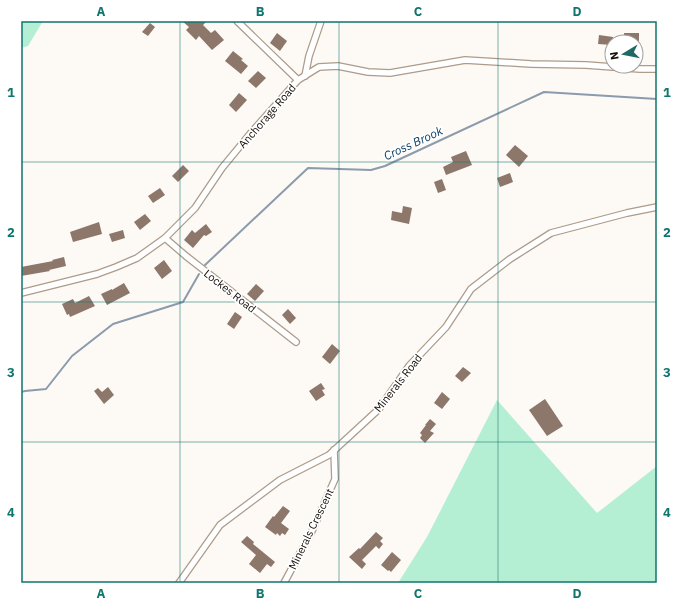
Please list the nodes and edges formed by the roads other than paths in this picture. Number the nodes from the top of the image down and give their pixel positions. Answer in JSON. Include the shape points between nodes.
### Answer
{"nodes":[{"id":1,"x":237,"y":21,"type":"edge"},
{"id":2,"x":321,"y":21,"type":"edge"},
{"id":3,"x":657,"y":69,"type":"edge"},
{"id":4,"x":305,"y":76,"type":"junction"},
{"id":5,"x":298,"y":80,"type":"junction"},
{"id":6,"x":657,"y":207,"type":"edge"},
{"id":7,"x":165,"y":238,"type":"junction"},
{"id":8,"x":21,"y":293,"type":"edge"},
{"id":9,"x":296,"y":342,"type":"dead end"},
{"id":10,"x":334,"y":450,"type":"junction"},
{"id":11,"x":179,"y":583,"type":"edge"},
{"id":12,"x":284,"y":583,"type":"edge"}],
"edges":[{"from":1,"to":5,"type":"street"},
{"from":2,"to":4,"type":"street"},
{"from":3,"to":4,"type":"street","name":"Anchorage Road","via":[[465,60],[390,73],[338,66],[319,68]]},
{"from":4,"to":5,"type":"street","name":"Anchorage Road"},
{"from":5,"to":7,"type":"street","name":"Anchorage Road","via":[[222,168],[195,208]]},
{"from":6,"to":10,"type":"street","name":"Minerals Road","via":[[551,233],[510,258],[471,290],[446,327],[409,366],[379,409]]},
{"from":7,"to":8,"type":"street","name":"Anchorage Road","via":[[136,258],[116,267]]},
{"from":7,"to":9,"type":"street","name":"Lockes Road"},
{"from":10,"to":11,"type":"street","name":"Minerals Road","via":[[280,480],[220,525]]},
{"from":10,"to":12,"type":"street","name":"Minerals Crescent","via":[[335,479],[312,531]]}]}
